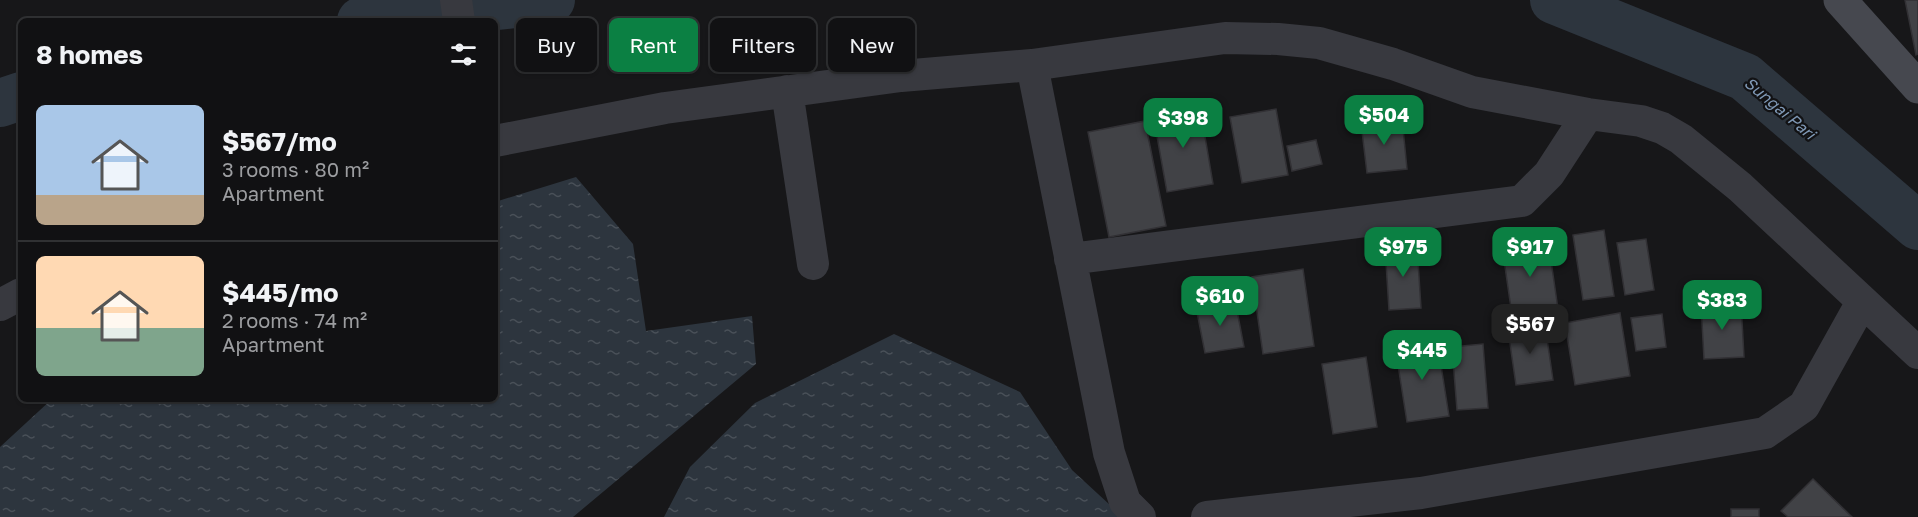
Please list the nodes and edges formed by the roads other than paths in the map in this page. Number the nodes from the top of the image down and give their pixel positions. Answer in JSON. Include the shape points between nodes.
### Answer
{"nodes":[{"id":1,"x":456,"y":0,"type":"edge"},
{"id":2,"x":1840,"y":0,"type":"edge"},
{"id":3,"x":459,"y":18,"type":"edge"},
{"id":4,"x":1032,"y":64,"type":"junction"},
{"id":5,"x":1918,"y":87,"type":"edge"},
{"id":6,"x":787,"y":91,"type":"junction"},
{"id":7,"x":1588,"y":114,"type":"junction"},
{"id":8,"x":498,"y":140,"type":"edge"},
{"id":9,"x":1070,"y":259,"type":"junction"},
{"id":10,"x":813,"y":264,"type":"dead end"},
{"id":11,"x":18,"y":296,"type":"edge"},
{"id":12,"x":1862,"y":302,"type":"junction"},
{"id":13,"x":0,"y":305,"type":"edge"},
{"id":14,"x":1918,"y":352,"type":"edge"},
{"id":15,"x":1140,"y":517,"type":"edge"},
{"id":16,"x":1207,"y":517,"type":"edge"}],
"edges":[{"from":1,"to":3,"type":"street"},
{"from":2,"to":5,"type":"street"},
{"from":4,"to":6,"type":"street"},
{"from":4,"to":7,"type":"street","via":[[1225,38],[1278,39],[1319,43],[1472,92]]},
{"from":4,"to":9,"type":"street"},
{"from":6,"to":8,"type":"street","via":[[665,108]]},
{"from":6,"to":10,"type":"street"},
{"from":7,"to":9,"type":"street","via":[[1549,174],[1522,201]]},
{"from":7,"to":12,"type":"street","via":[[1641,120],[1681,139],[1740,187]]},
{"from":9,"to":15,"type":"street","via":[[1109,453],[1125,502]]},
{"from":11,"to":13,"type":"street"},
{"from":12,"to":14,"type":"street"},
{"from":12,"to":16,"type":"street","via":[[1804,406],[1765,433],[1421,493]]}]}
